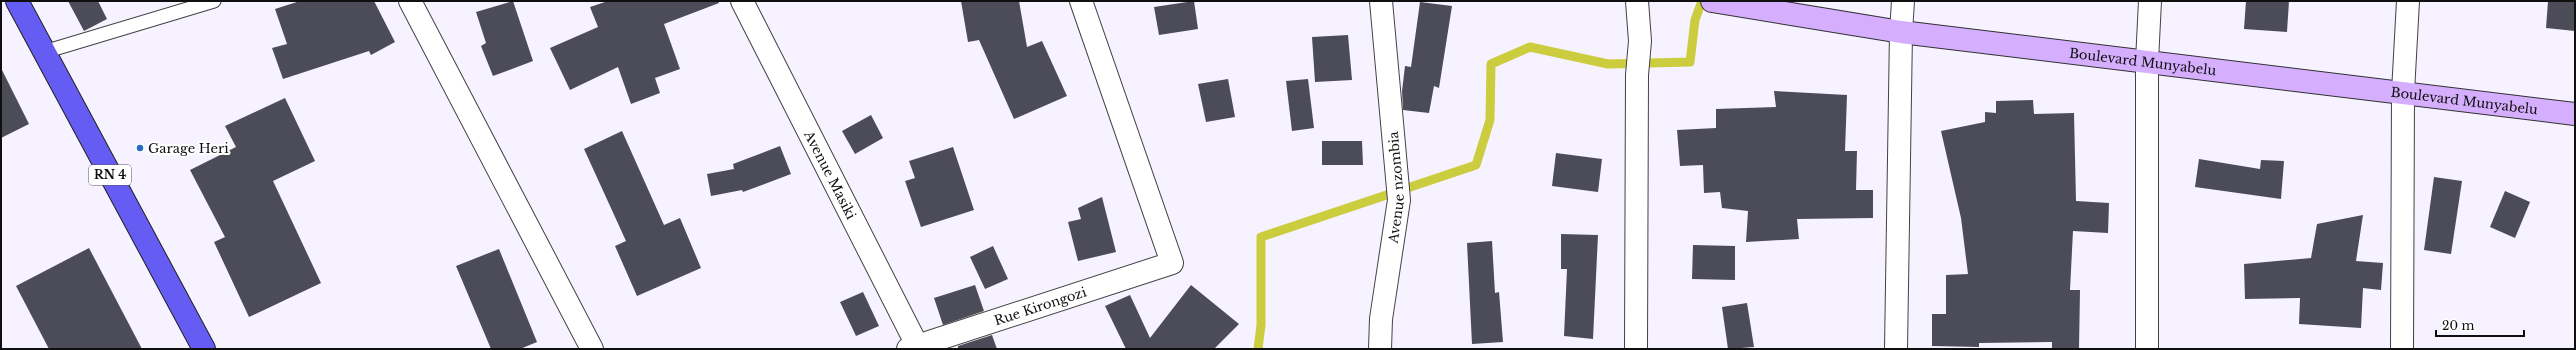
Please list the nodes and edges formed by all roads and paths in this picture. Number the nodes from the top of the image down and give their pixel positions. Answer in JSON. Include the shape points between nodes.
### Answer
{"nodes":[{"id":1,"x":17,"y":1,"type":"edge"},
{"id":2,"x":214,"y":1,"type":"edge"},
{"id":3,"x":410,"y":1,"type":"edge"},
{"id":4,"x":742,"y":1,"type":"edge"},
{"id":5,"x":1080,"y":1,"type":"edge"},
{"id":6,"x":1381,"y":1,"type":"edge"},
{"id":7,"x":1637,"y":1,"type":"edge"},
{"id":8,"x":1903,"y":1,"type":"edge"},
{"id":9,"x":2150,"y":1,"type":"edge"},
{"id":10,"x":2408,"y":1,"type":"edge"},
{"id":11,"x":1715,"y":2,"type":"edge"},
{"id":12,"x":1901,"y":32,"type":"junction"},
{"id":13,"x":44,"y":52,"type":"junction"},
{"id":14,"x":2147,"y":61,"type":"junction"},
{"id":15,"x":2403,"y":92,"type":"junction"},
{"id":16,"x":2575,"y":114,"type":"edge"},
{"id":17,"x":914,"y":348,"type":"edge"},
{"id":18,"x":204,"y":349,"type":"edge"},
{"id":19,"x":592,"y":349,"type":"edge"},
{"id":20,"x":1380,"y":349,"type":"edge"},
{"id":21,"x":1636,"y":349,"type":"edge"},
{"id":22,"x":1896,"y":349,"type":"edge"},
{"id":23,"x":2147,"y":349,"type":"edge"},
{"id":24,"x":2402,"y":349,"type":"edge"}],
"edges":[{"from":1,"to":13,"type":"highway","number":"RN 4"},
{"from":2,"to":13,"type":"lane"},
{"from":3,"to":19,"type":"street"},
{"from":4,"to":17,"type":"street","name":"Avenue Masiki"},
{"from":5,"to":17,"type":"street","name":"Rue Kirongozi","via":[[1172,264]]},
{"from":6,"to":20,"type":"street","name":"Avenue nzombia","via":[[1394,171],[1399,200],[1381,319]]},
{"from":7,"to":21,"type":"street","via":[[1640,41],[1637,75]]},
{"from":8,"to":12,"type":"street"},
{"from":9,"to":14,"type":"street"},
{"from":10,"to":15,"type":"street"},
{"from":11,"to":12,"type":"street","name":"Boulevard Munyabelu"},
{"from":12,"to":14,"type":"street","name":"Boulevard Munyabelu"},
{"from":12,"to":22,"type":"street"},
{"from":13,"to":18,"type":"highway","number":"RN 4"},
{"from":14,"to":15,"type":"street","name":"Boulevard Munyabelu"},
{"from":14,"to":23,"type":"street"},
{"from":15,"to":16,"type":"street","name":"Boulevard Munyabelu"},
{"from":15,"to":24,"type":"street"}]}
